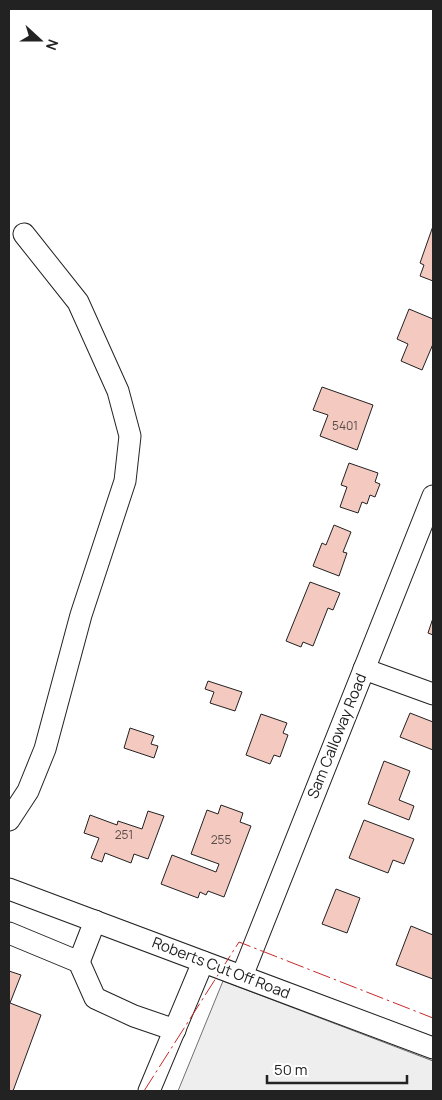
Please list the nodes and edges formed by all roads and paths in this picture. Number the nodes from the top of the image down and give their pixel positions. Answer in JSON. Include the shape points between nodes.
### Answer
{"nodes":[{"id":1,"x":24,"y":234,"type":"dead end"},
{"id":2,"x":433,"y":496,"type":"edge"},
{"id":3,"x":364,"y":670,"type":"junction"},
{"id":4,"x":433,"y":694,"type":"edge"},
{"id":5,"x":9,"y":820,"type":"edge"},
{"id":6,"x":9,"y":888,"type":"edge"},
{"id":7,"x":95,"y":921,"type":"junction"},
{"id":8,"x":9,"y":933,"type":"edge"},
{"id":9,"x":79,"y":962,"type":"junction"},
{"id":10,"x":203,"y":962,"type":"junction"},
{"id":11,"x":242,"y":976,"type":"junction"},
{"id":12,"x":175,"y":1030,"type":"junction"},
{"id":13,"x":433,"y":1048,"type":"edge"},
{"id":14,"x":149,"y":1091,"type":"edge"}],
"edges":[{"from":1,"to":5,"type":"street","via":[[78,302],[118,391],[130,436],[125,481],[80,615],[45,749],[28,790]]},
{"from":2,"to":3,"type":"street","name":"Sam Calloway Road"},
{"from":3,"to":4,"type":"street"},
{"from":3,"to":11,"type":"street","name":"Sam Calloway Road"},
{"from":6,"to":7,"type":"street","name":"Roberts Cut Off Road"},
{"from":7,"to":9,"type":"street"},
{"from":7,"to":10,"type":"street","name":"Roberts Cut Off Road"},
{"from":8,"to":9,"type":"street"},
{"from":9,"to":12,"type":"street","via":[[95,998]]},
{"from":10,"to":11,"type":"street","name":"Roberts Cut Off Road"},
{"from":10,"to":12,"type":"street"},
{"from":11,"to":13,"type":"street","name":"Roberts Cut Off Road"},
{"from":12,"to":14,"type":"street"}]}
